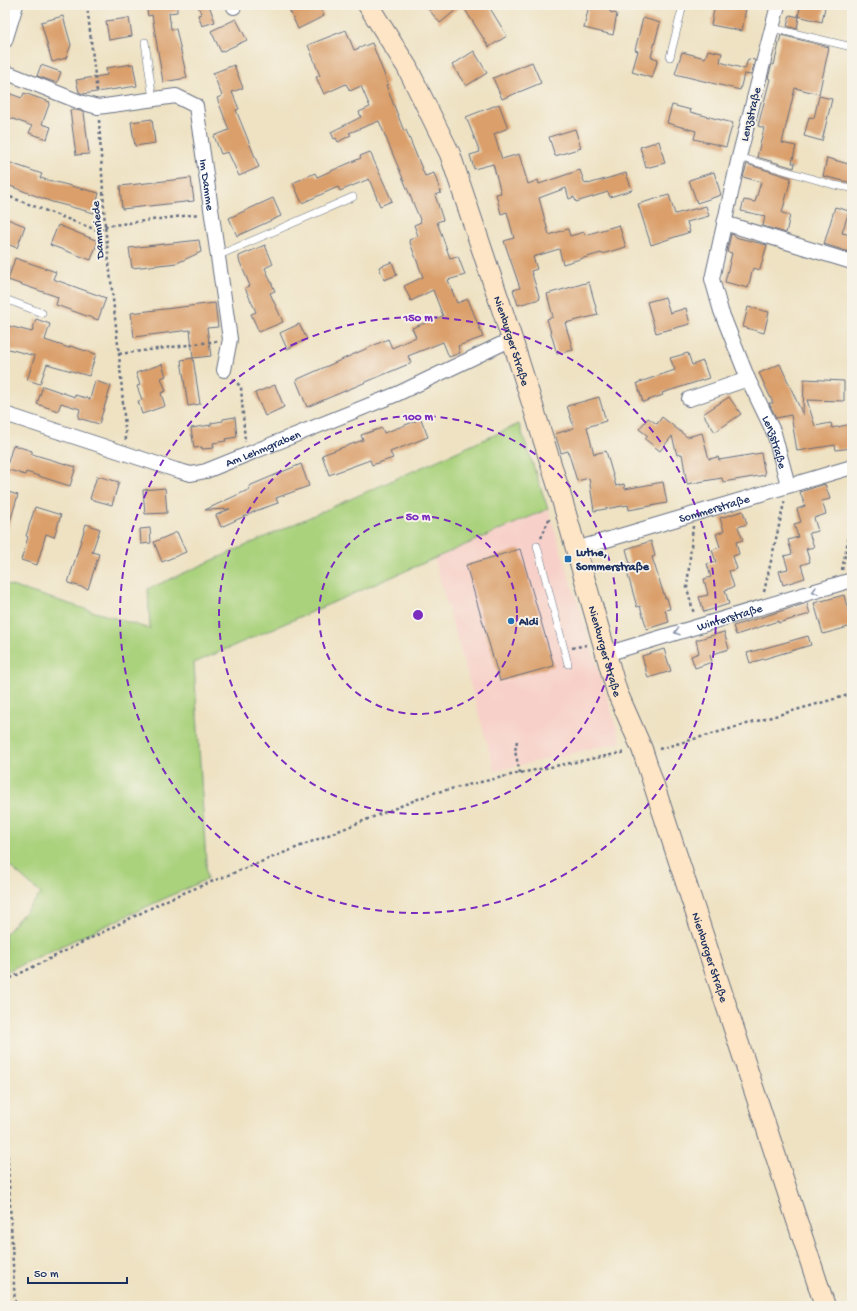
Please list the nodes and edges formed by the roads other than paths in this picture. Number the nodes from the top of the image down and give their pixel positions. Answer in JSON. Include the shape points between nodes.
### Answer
{"nodes":[{"id":1,"x":16,"y":5,"type":"edge"},
{"id":2,"x":368,"y":5,"type":"edge"},
{"id":3,"x":683,"y":5,"type":"edge"},
{"id":4,"x":778,"y":5,"type":"edge"},
{"id":5,"x":772,"y":28,"type":"junction"},
{"id":6,"x":5,"y":41,"type":"edge"},
{"id":7,"x":145,"y":42,"type":"dead end"},
{"id":8,"x":852,"y":47,"type":"edge"},
{"id":9,"x":670,"y":57,"type":"dead end"},
{"id":10,"x":5,"y":72,"type":"edge"},
{"id":11,"x":153,"y":99,"type":"junction"},
{"id":12,"x":739,"y":157,"type":"junction"},
{"id":13,"x":852,"y":188,"type":"edge"},
{"id":14,"x":353,"y":197,"type":"dead end"},
{"id":15,"x":724,"y":223,"type":"junction"},
{"id":16,"x":217,"y":256,"type":"junction"},
{"id":17,"x":852,"y":262,"type":"edge"},
{"id":18,"x":5,"y":267,"type":"edge"},
{"id":19,"x":5,"y":271,"type":"edge"},
{"id":20,"x":5,"y":299,"type":"edge"},
{"id":21,"x":42,"y":313,"type":"dead end"},
{"id":22,"x":512,"y":339,"type":"junction"},
{"id":23,"x":224,"y":370,"type":"road end"},
{"id":24,"x":748,"y":379,"type":"junction"},
{"id":25,"x":689,"y":400,"type":"dead end"},
{"id":26,"x":5,"y":414,"type":"edge"},
{"id":27,"x":852,"y":467,"type":"edge"},
{"id":28,"x":788,"y":485,"type":"junction"},
{"id":29,"x":537,"y":546,"type":"road end"},
{"id":30,"x":576,"y":549,"type":"junction"},
{"id":31,"x":845,"y":582,"type":"edge"},
{"id":32,"x":605,"y":647,"type":"junction"},
{"id":33,"x":568,"y":664,"type":"dead end"},
{"id":34,"x":825,"y":1306,"type":"edge"}],
"edges":[{"from":1,"to":6,"type":"street"},
{"from":2,"to":22,"type":"street","name":"Nienburger Straße","via":[[407,67],[450,154]]},
{"from":3,"to":9,"type":"lane"},
{"from":4,"to":5,"type":"street","name":"Lenzstraße"},
{"from":5,"to":8,"type":"lane"},
{"from":5,"to":12,"type":"street","name":"Lenzstraße"},
{"from":7,"to":11,"type":"lane"},
{"from":10,"to":11,"type":"street","name":"Im Damme","via":[[98,107]]},
{"from":11,"to":16,"type":"street","name":"Im Damme","via":[[176,96],[196,106]]},
{"from":12,"to":13,"type":"lane"},
{"from":12,"to":15,"type":"street","name":"Lenzstraße"},
{"from":14,"to":16,"type":"lane"},
{"from":15,"to":17,"type":"street"},
{"from":15,"to":24,"type":"street","name":"Lenzstraße","via":[[712,279],[721,311]]},
{"from":16,"to":23,"type":"street","name":"Im Damme","via":[[230,339]]},
{"from":18,"to":19,"type":"lane"},
{"from":20,"to":21,"type":"lane"},
{"from":22,"to":26,"type":"street","name":"Am Lehmgraben","via":[[397,394],[247,456],[191,474]]},
{"from":22,"to":30,"type":"street","name":"Nienburger Straße"},
{"from":24,"to":25,"type":"street"},
{"from":24,"to":28,"type":"street","name":"Lenzstraße","via":[[774,433]]},
{"from":27,"to":28,"type":"street","name":"Sommerstraße"},
{"from":28,"to":30,"type":"street","name":"Sommerstraße"},
{"from":29,"to":33,"type":"lane"},
{"from":30,"to":32,"type":"street","name":"Nienburger Straße"},
{"from":31,"to":32,"type":"street","name":"Winterstraße","one_way":true,"via":[[697,626]]},
{"from":32,"to":34,"type":"street","name":"Nienburger Straße","via":[[617,692],[642,749]]}]}
